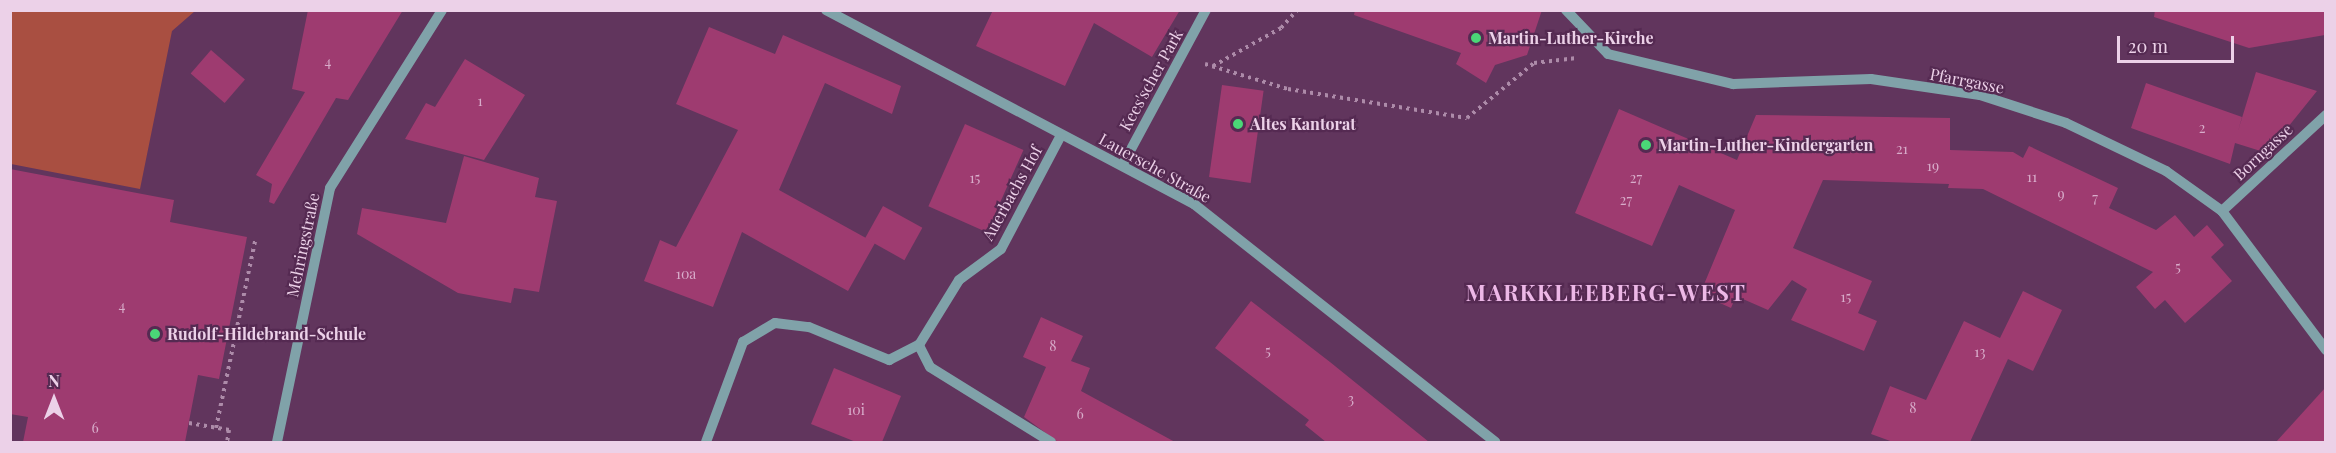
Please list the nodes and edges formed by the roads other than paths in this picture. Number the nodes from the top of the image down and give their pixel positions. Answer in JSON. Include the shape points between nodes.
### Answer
{"nodes":[{"id":1,"x":442,"y":10,"type":"edge"},
{"id":2,"x":826,"y":10,"type":"edge"},
{"id":3,"x":1206,"y":10,"type":"edge"},
{"id":4,"x":1566,"y":10,"type":"edge"},
{"id":5,"x":2325,"y":115,"type":"edge"},
{"id":6,"x":1061,"y":135,"type":"junction"},
{"id":7,"x":1123,"y":164,"type":"junction"},
{"id":8,"x":2222,"y":212,"type":"junction"},
{"id":9,"x":919,"y":345,"type":"junction"},
{"id":10,"x":2325,"y":350,"type":"edge"},
{"id":11,"x":277,"y":442,"type":"edge"},
{"id":12,"x":706,"y":442,"type":"edge"},
{"id":13,"x":1050,"y":442,"type":"edge"},
{"id":14,"x":1495,"y":442,"type":"edge"}],
"edges":[{"from":1,"to":11,"type":"street","name":"Mehringstraße","via":[[330,188]]},
{"from":2,"to":6,"type":"street","name":"Lauersche Straße"},
{"from":3,"to":7,"type":"street","name":"Kees'scher Park"},
{"from":4,"to":8,"type":"street","name":"Pfarrgasse","via":[[1608,54],[1733,84],[1871,79],[1980,95],[2066,123],[2166,171]]},
{"from":5,"to":8,"type":"street","name":"Borngasse"},
{"from":6,"to":7,"type":"street","name":"Lauersche Straße"},
{"from":6,"to":9,"type":"street","name":"Auerbachs Hof","via":[[1001,249],[959,280]]},
{"from":7,"to":14,"type":"street","name":"Lauersche Straße","via":[[1194,204]]},
{"from":8,"to":10,"type":"street","name":"Pfarrgasse"},
{"from":9,"to":12,"type":"street","via":[[890,360],[809,327],[775,323],[743,342]]},
{"from":9,"to":13,"type":"street","via":[[930,367]]}]}
